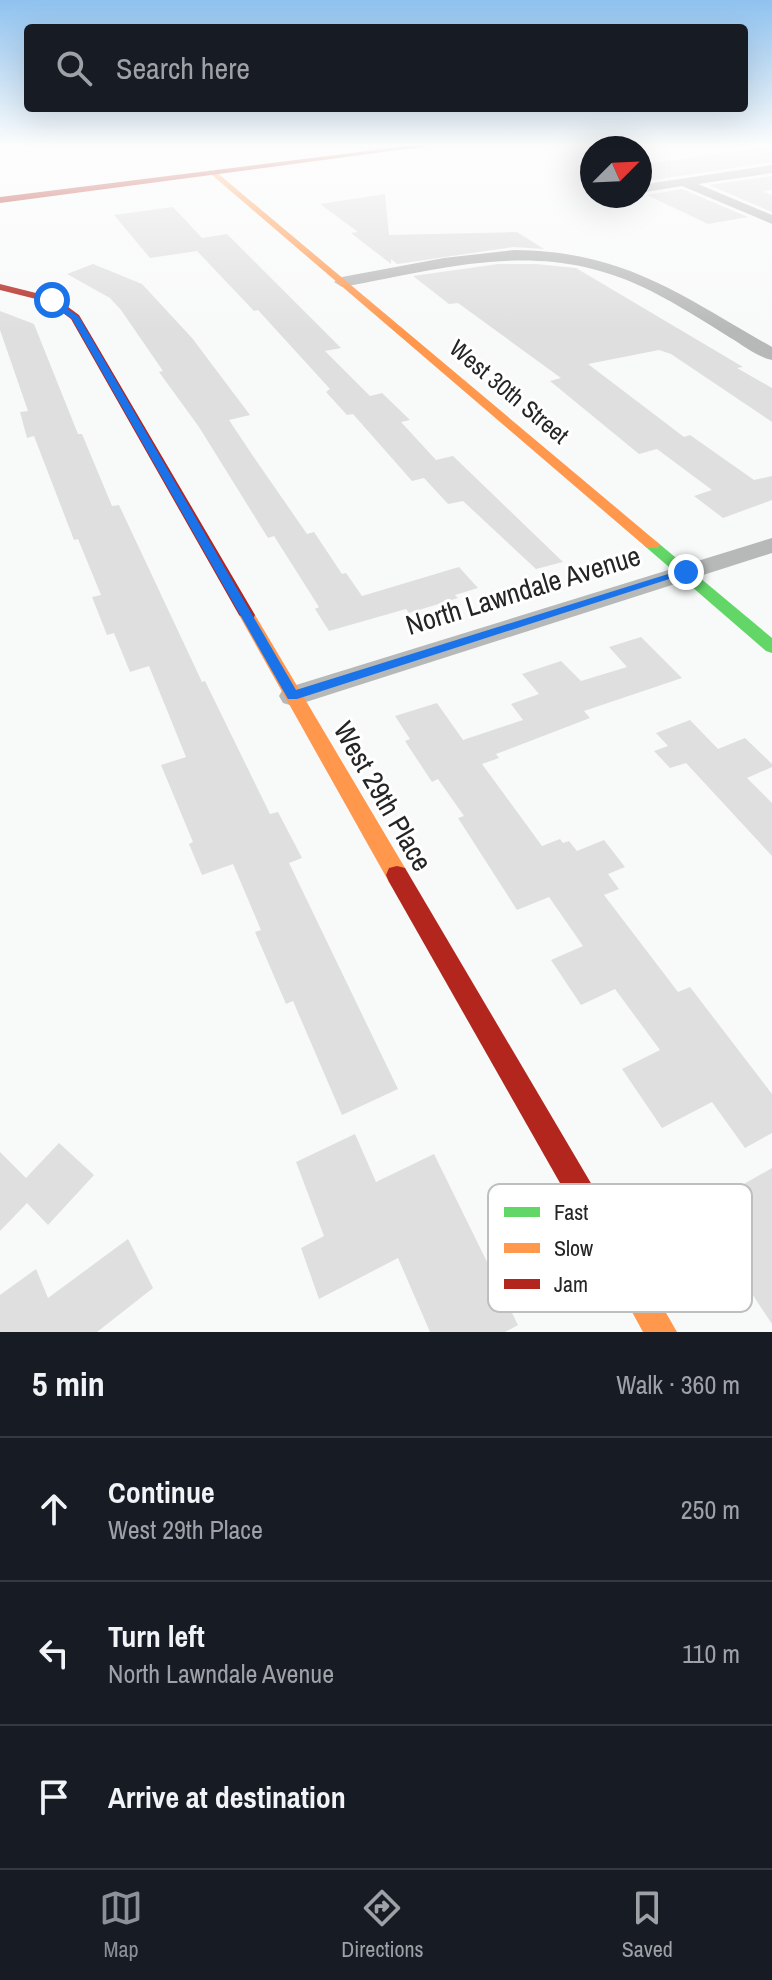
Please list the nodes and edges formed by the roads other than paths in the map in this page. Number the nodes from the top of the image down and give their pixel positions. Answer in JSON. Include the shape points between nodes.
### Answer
{"nodes":[{"id":1,"x":254,"y":206,"type":"edge"},
{"id":2,"x":740,"y":206,"type":"edge"},
{"id":3,"x":772,"y":220,"type":"edge"},
{"id":4,"x":342,"y":282,"type":"junction"},
{"id":5,"x":0,"y":287,"type":"edge"},
{"id":6,"x":772,"y":355,"type":"edge"},
{"id":7,"x":772,"y":545,"type":"edge"},
{"id":8,"x":686,"y":572,"type":"junction"},
{"id":9,"x":772,"y":647,"type":"edge"},
{"id":10,"x":293,"y":696,"type":"junction"},
{"id":11,"x":575,"y":1184,"type":"edge"},
{"id":12,"x":649,"y":1312,"type":"edge"},
{"id":13,"x":661,"y":1332,"type":"edge"}],
"edges":[{"from":1,"to":4,"type":"street","name":"West 30th Street"},
{"from":2,"to":3,"type":"street"},
{"from":4,"to":6,"type":"street","via":[[499,257],[570,258],[636,278]]},
{"from":4,"to":8,"type":"street","name":"West 30th Street"},
{"from":5,"to":10,"type":"street","name":"West 29th Place","via":[[52,300],[75,317]]},
{"from":7,"to":8,"type":"street","name":"North Lawndale Avenue"},
{"from":8,"to":9,"type":"street","name":"West 30th Street"},
{"from":8,"to":10,"type":"street","name":"North Lawndale Avenue"},
{"from":10,"to":11,"type":"street","name":"West 29th Place"},
{"from":12,"to":13,"type":"street","name":"West 29th Place"}]}
